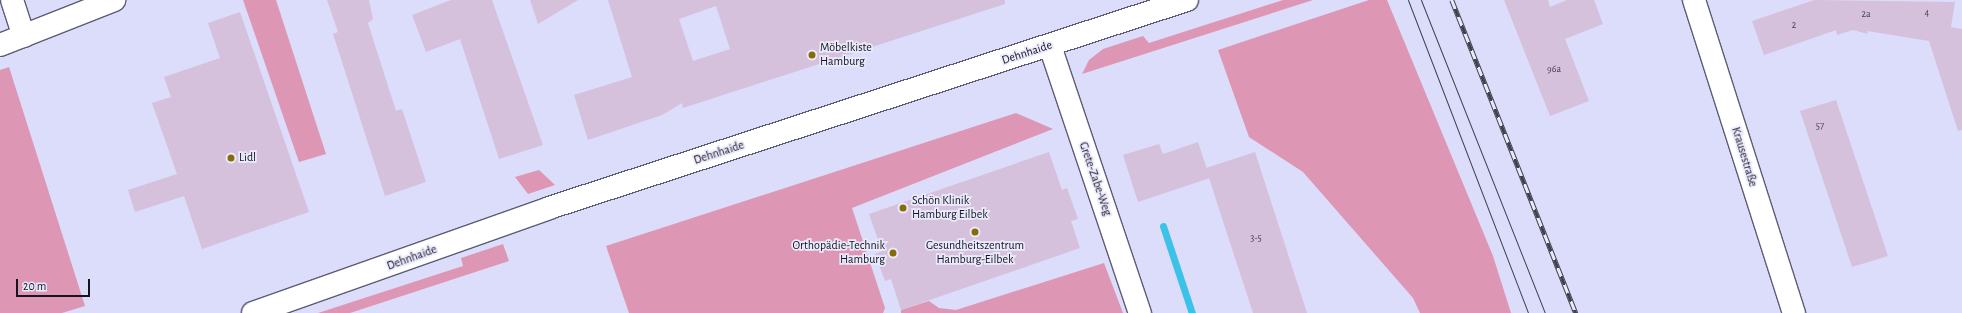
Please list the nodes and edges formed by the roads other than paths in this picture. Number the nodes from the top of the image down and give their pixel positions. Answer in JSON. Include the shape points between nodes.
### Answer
{"nodes":[{"id":1,"x":12,"y":0,"type":"edge"},
{"id":2,"x":114,"y":0,"type":"edge"},
{"id":3,"x":1187,"y":0,"type":"edge"},
{"id":4,"x":1694,"y":0,"type":"edge"},
{"id":5,"x":24,"y":36,"type":"junction"},
{"id":6,"x":0,"y":46,"type":"edge"},
{"id":7,"x":1050,"y":46,"type":"junction"},
{"id":8,"x":253,"y":313,"type":"edge"},
{"id":9,"x":1140,"y":313,"type":"edge"},
{"id":10,"x":1794,"y":313,"type":"edge"}],
"edges":[{"from":1,"to":5,"type":"main road"},
{"from":2,"to":5,"type":"main road"},
{"from":3,"to":7,"type":"main road","name":"Dehnhaide"},
{"from":4,"to":10,"type":"main road","name":"Krausestraße"},
{"from":5,"to":6,"type":"main road"},
{"from":7,"to":8,"type":"main road","name":"Dehnhaide","via":[[550,208]]},
{"from":7,"to":9,"type":"main road","name":"Grete-Zabe-Weg"}]}
